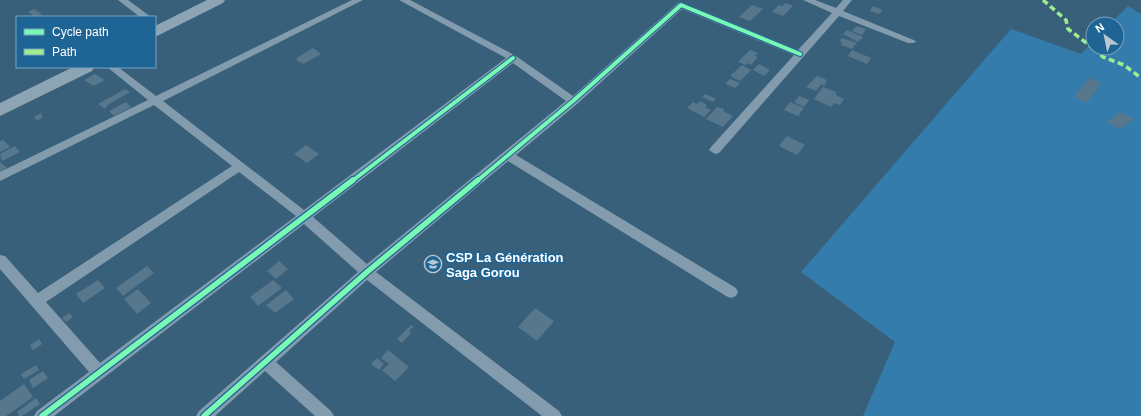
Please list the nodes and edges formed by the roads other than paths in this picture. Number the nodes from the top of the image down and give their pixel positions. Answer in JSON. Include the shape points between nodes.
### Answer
{"nodes":[{"id":1,"x":122,"y":0,"type":"edge"},
{"id":2,"x":218,"y":0,"type":"edge"},
{"id":3,"x":359,"y":0,"type":"edge"},
{"id":4,"x":403,"y":0,"type":"edge"},
{"id":5,"x":807,"y":0,"type":"edge"},
{"id":6,"x":848,"y":0,"type":"edge"},
{"id":7,"x":838,"y":12,"type":"junction"},
{"id":8,"x":145,"y":16,"type":"edge"},
{"id":9,"x":158,"y":28,"type":"edge"},
{"id":10,"x":911,"y":41,"type":"dead end"},
{"id":11,"x":800,"y":54,"type":"junction"},
{"id":12,"x":513,"y":58,"type":"junction"},
{"id":13,"x":84,"y":68,"type":"edge"},
{"id":14,"x":113,"y":68,"type":"edge"},
{"id":15,"x":155,"y":100,"type":"junction"},
{"id":16,"x":573,"y":101,"type":"junction"},
{"id":17,"x":0,"y":110,"type":"edge"},
{"id":18,"x":715,"y":150,"type":"dead end"},
{"id":19,"x":507,"y":155,"type":"junction"},
{"id":20,"x":240,"y":166,"type":"junction"},
{"id":21,"x":0,"y":177,"type":"edge"},
{"id":22,"x":304,"y":216,"type":"junction"},
{"id":23,"x":0,"y":260,"type":"edge"},
{"id":24,"x":367,"y":272,"type":"junction"},
{"id":25,"x":731,"y":292,"type":"dead end"},
{"id":26,"x":37,"y":302,"type":"junction"},
{"id":27,"x":265,"y":362,"type":"junction"},
{"id":28,"x":99,"y":373,"type":"junction"},
{"id":29,"x":42,"y":416,"type":"edge"},
{"id":30,"x":204,"y":416,"type":"edge"},
{"id":31,"x":326,"y":416,"type":"edge"},
{"id":32,"x":554,"y":416,"type":"edge"}],
"edges":[{"from":1,"to":8,"type":"street"},
{"from":2,"to":9,"type":"main road"},
{"from":3,"to":15,"type":"street"},
{"from":4,"to":12,"type":"street"},
{"from":5,"to":7,"type":"street"},
{"from":6,"to":7,"type":"street"},
{"from":7,"to":10,"type":"street"},
{"from":7,"to":11,"type":"street"},
{"from":11,"to":16,"type":"street","via":[[682,5]]},
{"from":11,"to":18,"type":"street"},
{"from":12,"to":16,"type":"street"},
{"from":12,"to":22,"type":"street"},
{"from":13,"to":17,"type":"main road"},
{"from":14,"to":15,"type":"street"},
{"from":15,"to":20,"type":"street"},
{"from":15,"to":21,"type":"street"},
{"from":16,"to":19,"type":"street"},
{"from":19,"to":24,"type":"street"},
{"from":19,"to":25,"type":"street"},
{"from":20,"to":22,"type":"street"},
{"from":20,"to":26,"type":"street"},
{"from":22,"to":24,"type":"street"},
{"from":22,"to":28,"type":"street"},
{"from":23,"to":26,"type":"street"},
{"from":24,"to":27,"type":"street"},
{"from":24,"to":32,"type":"street"},
{"from":26,"to":28,"type":"street"},
{"from":27,"to":30,"type":"street"},
{"from":27,"to":31,"type":"street"},
{"from":28,"to":29,"type":"street"}]}
